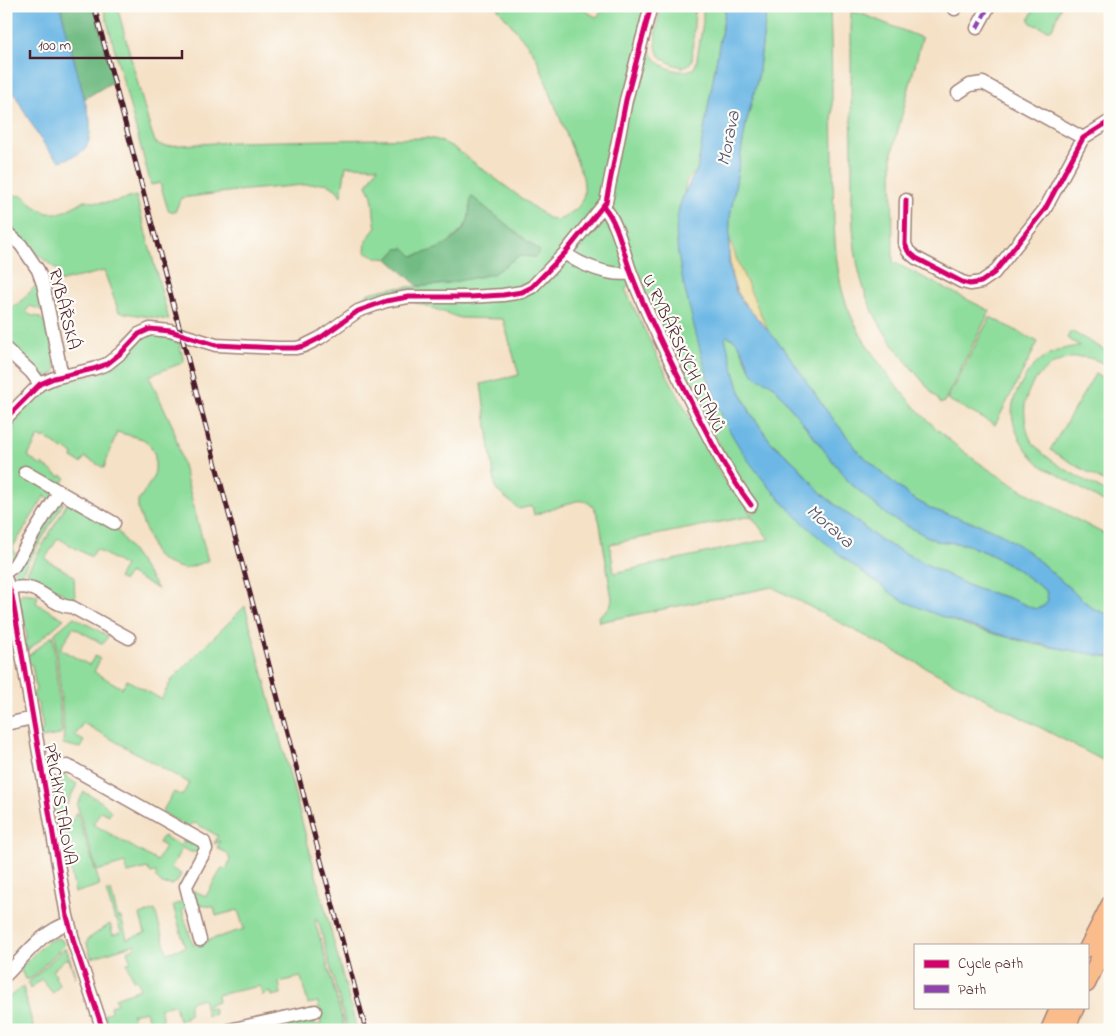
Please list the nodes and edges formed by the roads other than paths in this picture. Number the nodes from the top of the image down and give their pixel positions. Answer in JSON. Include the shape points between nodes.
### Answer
{"nodes":[{"id":1,"x":651,"y":6,"type":"edge"},
{"id":2,"x":989,"y":6,"type":"edge"},
{"id":3,"x":977,"y":28,"type":"dead end"},
{"id":4,"x":958,"y":93,"type":"dead end"},
{"id":5,"x":1110,"y":121,"type":"edge"},
{"id":6,"x":1084,"y":138,"type":"junction"},
{"id":7,"x":906,"y":200,"type":"dead end"},
{"id":8,"x":603,"y":206,"type":"junction"},
{"id":9,"x":6,"y":232,"type":"edge"},
{"id":10,"x":565,"y":253,"type":"junction"},
{"id":11,"x":631,"y":273,"type":"junction"},
{"id":12,"x":6,"y":349,"type":"edge"},
{"id":13,"x":62,"y":376,"type":"junction"},
{"id":14,"x":40,"y":384,"type":"junction"},
{"id":15,"x":6,"y":418,"type":"edge"},
{"id":16,"x":25,"y":472,"type":"dead end"},
{"id":17,"x":59,"y":492,"type":"junction"},
{"id":18,"x":751,"y":505,"type":"dead end"},
{"id":19,"x":114,"y":523,"type":"dead end"},
{"id":20,"x":6,"y":572,"type":"edge"},
{"id":21,"x":8,"y":585,"type":"edge"},
{"id":22,"x":129,"y":638,"type":"dead end"},
{"id":23,"x":33,"y":718,"type":"junction"},
{"id":24,"x":6,"y":724,"type":"edge"},
{"id":25,"x":42,"y":771,"type":"junction"},
{"id":26,"x":1110,"y":904,"type":"edge"},
{"id":27,"x":69,"y":923,"type":"junction"},
{"id":28,"x":1110,"y":935,"type":"edge"},
{"id":29,"x":200,"y":940,"type":"dead end"},
{"id":30,"x":1088,"y":947,"type":"edge"},
{"id":31,"x":6,"y":975,"type":"edge"},
{"id":32,"x":1088,"y":982,"type":"edge"},
{"id":33,"x":1059,"y":1008,"type":"edge"},
{"id":34,"x":1076,"y":1008,"type":"edge"},
{"id":35,"x":315,"y":1011,"type":"dead end"},
{"id":36,"x":103,"y":1030,"type":"edge"},
{"id":37,"x":229,"y":1030,"type":"edge"},
{"id":38,"x":1049,"y":1030,"type":"edge"},
{"id":39,"x":1066,"y":1030,"type":"edge"}],
"edges":[{"from":1,"to":8,"type":"street"},
{"from":2,"to":3,"type":"street"},
{"from":4,"to":6,"type":"street","via":[[970,85],[983,84]]},
{"from":5,"to":6,"type":"street"},
{"from":6,"to":7,"type":"street","via":[[1045,209],[994,273],[981,282],[962,282],[912,255],[906,244]]},
{"from":8,"to":10,"type":"street"},
{"from":8,"to":11,"type":"street","name":"U RYBÁŘSKÝCH STAVŮ"},
{"from":9,"to":13,"type":"street","name":"RYBÁŘSKÁ","via":[[21,245],[38,270]]},
{"from":10,"to":11,"type":"street","name":"U RYBÁŘSKÝCH STAVŮ","via":[[598,269]]},
{"from":10,"to":13,"type":"street","via":[[544,277],[522,292],[469,297],[408,297],[386,301],[358,311],[304,346],[216,345],[154,328],[139,334],[107,364]]},
{"from":11,"to":18,"type":"street","name":"U RYBÁŘSKÝCH STAVŮ","via":[[710,442]]},
{"from":12,"to":14,"type":"street"},
{"from":13,"to":14,"type":"street"},
{"from":14,"to":15,"type":"street"},
{"from":16,"to":17,"type":"street"},
{"from":17,"to":19,"type":"street"},
{"from":17,"to":20,"type":"street","via":[[14,566]]},
{"from":21,"to":22,"type":"street","name":"PŘICHYSTALOVA","via":[[36,591]]},
{"from":21,"to":23,"type":"street","name":"PŘICHYSTALOVA"},
{"from":23,"to":24,"type":"street"},
{"from":23,"to":25,"type":"street","name":"PŘICHYSTALOVA"},
{"from":25,"to":27,"type":"street","name":"PŘICHYSTALOVA"},
{"from":25,"to":29,"type":"street","name":"PŘICHYSTALOVA","via":[[72,768],[204,842],[206,849],[186,886]]},
{"from":26,"to":30,"type":"main road"},
{"from":27,"to":31,"type":"street","via":[[48,933]]},
{"from":27,"to":36,"type":"street","name":"PŘICHYSTALOVA"},
{"from":28,"to":32,"type":"main road"},
{"from":33,"to":38,"type":"main road"},
{"from":34,"to":39,"type":"main road"},
{"from":35,"to":37,"type":"street"}]}
